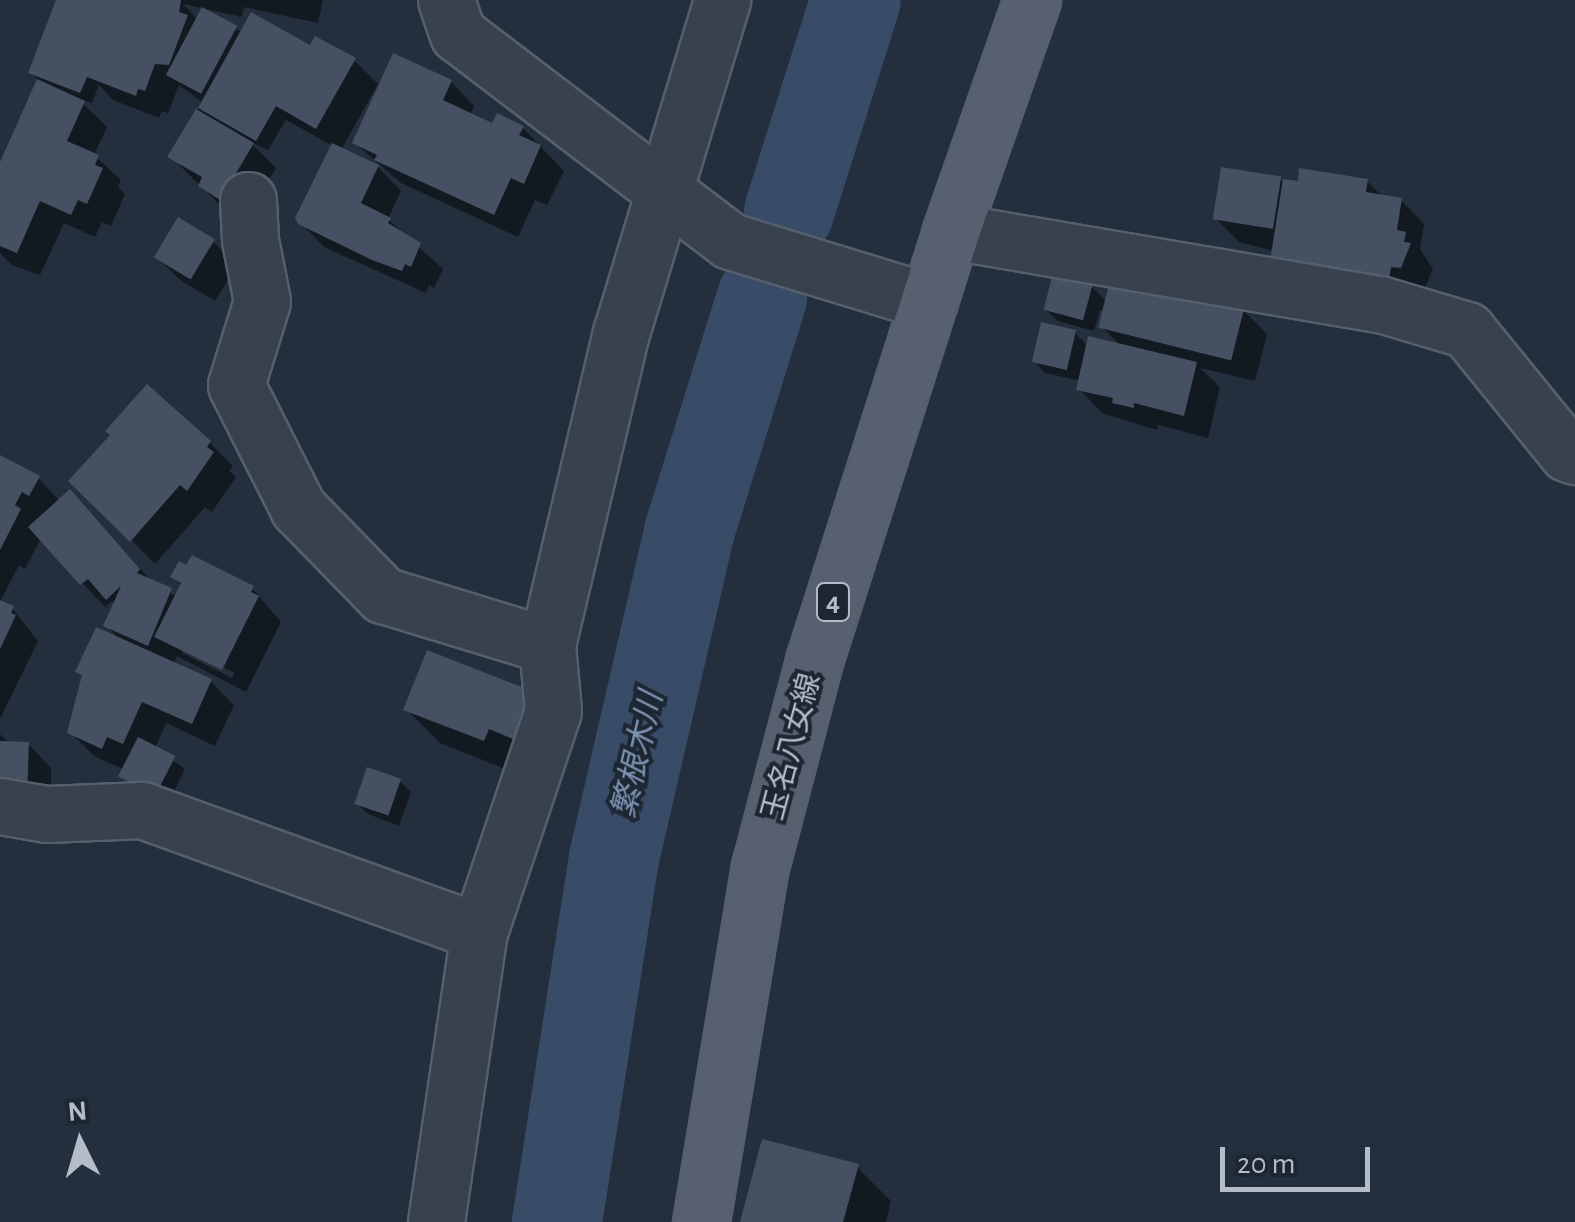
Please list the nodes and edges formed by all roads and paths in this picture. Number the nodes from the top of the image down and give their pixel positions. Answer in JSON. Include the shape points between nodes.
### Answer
{"nodes":[{"id":1,"x":446,"y":0,"type":"edge"},
{"id":2,"x":722,"y":0,"type":"edge"},
{"id":3,"x":1032,"y":0,"type":"edge"},
{"id":4,"x":664,"y":192,"type":"junction"},
{"id":5,"x":248,"y":200,"type":"dead end"},
{"id":6,"x":951,"y":231,"type":"junction"},
{"id":7,"x":929,"y":302,"type":"junction"},
{"id":8,"x":1575,"y":456,"type":"edge"},
{"id":9,"x":547,"y":645,"type":"junction"},
{"id":10,"x":0,"y":806,"type":"edge"},
{"id":11,"x":479,"y":932,"type":"junction"},
{"id":12,"x":436,"y":1222,"type":"edge"},
{"id":13,"x":700,"y":1222,"type":"edge"}],
"edges":[{"from":1,"to":4,"type":"street","via":[[458,34]]},
{"from":2,"to":4,"type":"street"},
{"from":3,"to":6,"type":"main road","name":"玉名八女線","number":"4"},
{"from":4,"to":7,"type":"street","via":[[730,241]]},
{"from":4,"to":9,"type":"street","via":[[621,333]]},
{"from":5,"to":9,"type":"street","via":[[262,302],[236,385],[298,508],[383,595]]},
{"from":6,"to":7,"type":"main road","name":"玉名八女線","number":"4"},
{"from":6,"to":8,"type":"street","via":[[1380,304],[1467,330]]},
{"from":7,"to":13,"type":"main road","name":"玉名八女線","number":"4","via":[[814,661],[760,866]]},
{"from":9,"to":11,"type":"street","via":[[554,711]]},
{"from":10,"to":11,"type":"street","via":[[47,814],[142,810]]},
{"from":11,"to":12,"type":"street"}]}
